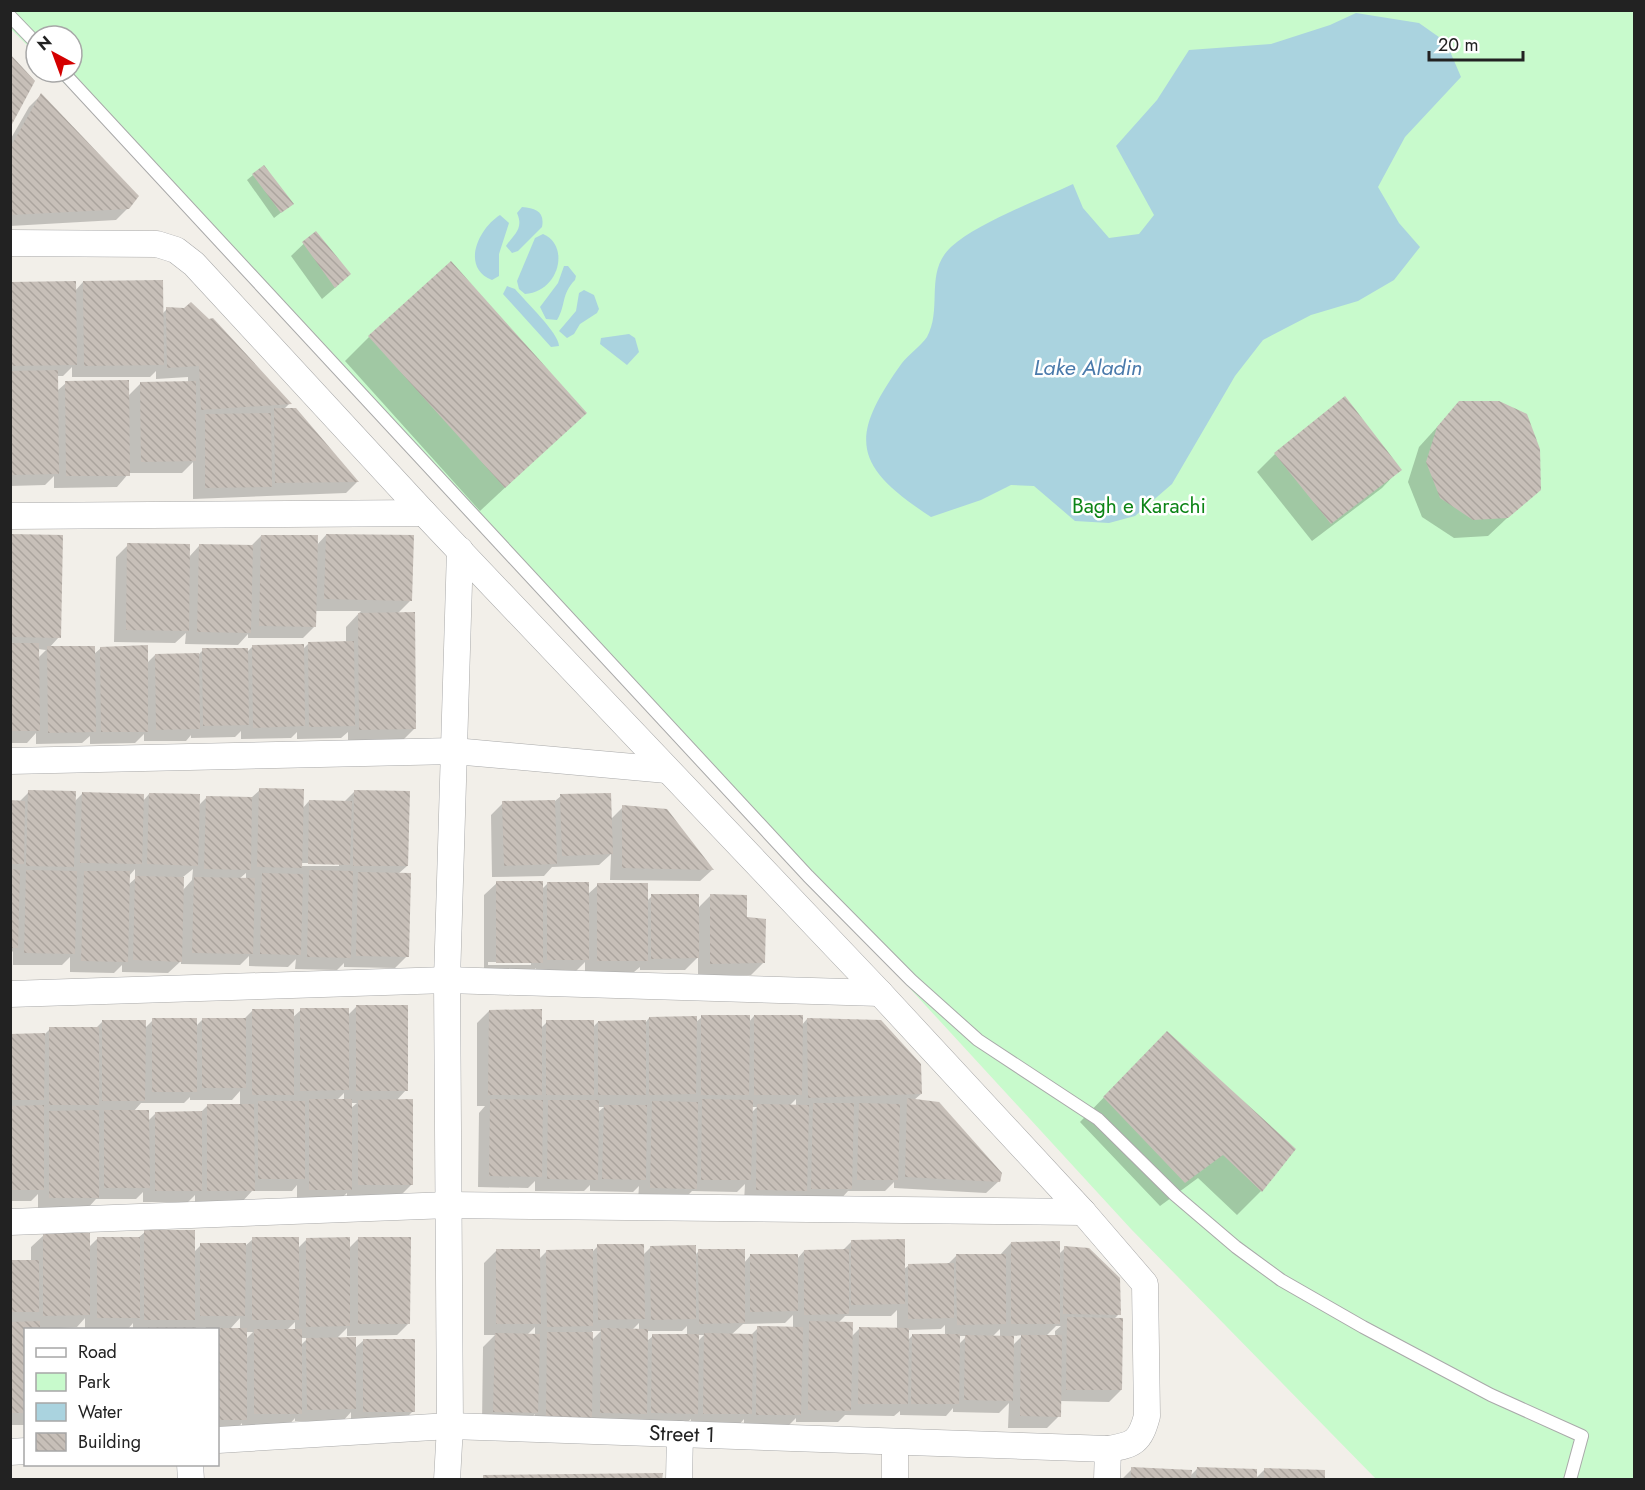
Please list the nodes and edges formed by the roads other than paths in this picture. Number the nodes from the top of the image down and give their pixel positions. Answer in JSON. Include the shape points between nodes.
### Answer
{"nodes":[{"id":1,"x":10,"y":16,"type":"edge"},
{"id":2,"x":24,"y":31,"type":"edge"},
{"id":3,"x":74,"y":84,"type":"edge"},
{"id":4,"x":10,"y":243,"type":"edge"},
{"id":5,"x":424,"y":513,"type":"junction"},
{"id":6,"x":10,"y":516,"type":"edge"},
{"id":7,"x":460,"y":550,"type":"junction"},
{"id":8,"x":454,"y":751,"type":"junction"},
{"id":9,"x":10,"y":761,"type":"edge"},
{"id":10,"x":667,"y":770,"type":"junction"},
{"id":11,"x":447,"y":980,"type":"junction"},
{"id":12,"x":880,"y":993,"type":"junction"},
{"id":13,"x":10,"y":994,"type":"edge"},
{"id":14,"x":448,"y":1205,"type":"junction"},
{"id":15,"x":1083,"y":1212,"type":"junction"},
{"id":16,"x":10,"y":1222,"type":"edge"},
{"id":17,"x":450,"y":1426,"type":"junction"},
{"id":18,"x":680,"y":1434,"type":"junction"},
{"id":19,"x":219,"y":1440,"type":"edge"},
{"id":20,"x":895,"y":1442,"type":"junction"},
{"id":21,"x":1108,"y":1449,"type":"junction"},
{"id":22,"x":447,"y":1479,"type":"edge"},
{"id":23,"x":679,"y":1479,"type":"edge"},
{"id":24,"x":895,"y":1479,"type":"edge"},
{"id":25,"x":1107,"y":1479,"type":"edge"},
{"id":26,"x":1570,"y":1479,"type":"edge"}],
"edges":[{"from":1,"to":2,"type":"lane"},
{"from":3,"to":26,"type":"lane","via":[[808,876],[911,980],[978,1040],[1098,1119],[1175,1195],[1281,1280],[1491,1395],[1582,1436]]},
{"from":4,"to":5,"type":"street","via":[[157,244],[176,250],[194,264]]},
{"from":5,"to":6,"type":"street"},
{"from":5,"to":7,"type":"street"},
{"from":7,"to":8,"type":"street"},
{"from":7,"to":10,"type":"street"},
{"from":8,"to":9,"type":"street"},
{"from":8,"to":10,"type":"street"},
{"from":8,"to":11,"type":"street"},
{"from":10,"to":12,"type":"street"},
{"from":11,"to":12,"type":"street"},
{"from":11,"to":13,"type":"street"},
{"from":11,"to":14,"type":"street"},
{"from":12,"to":15,"type":"street"},
{"from":14,"to":15,"type":"street"},
{"from":14,"to":16,"type":"street"},
{"from":14,"to":17,"type":"street"},
{"from":15,"to":21,"type":"street","name":"Street 1","via":[[1144,1284],[1147,1416],[1142,1434],[1129,1446]]},
{"from":17,"to":18,"type":"street","name":"Street 1"},
{"from":17,"to":19,"type":"street","name":"Street 1"},
{"from":17,"to":22,"type":"street"},
{"from":18,"to":20,"type":"street","name":"Street 1"},
{"from":18,"to":23,"type":"street"},
{"from":20,"to":21,"type":"street","name":"Street 1"},
{"from":20,"to":24,"type":"street"},
{"from":21,"to":25,"type":"street"}]}
